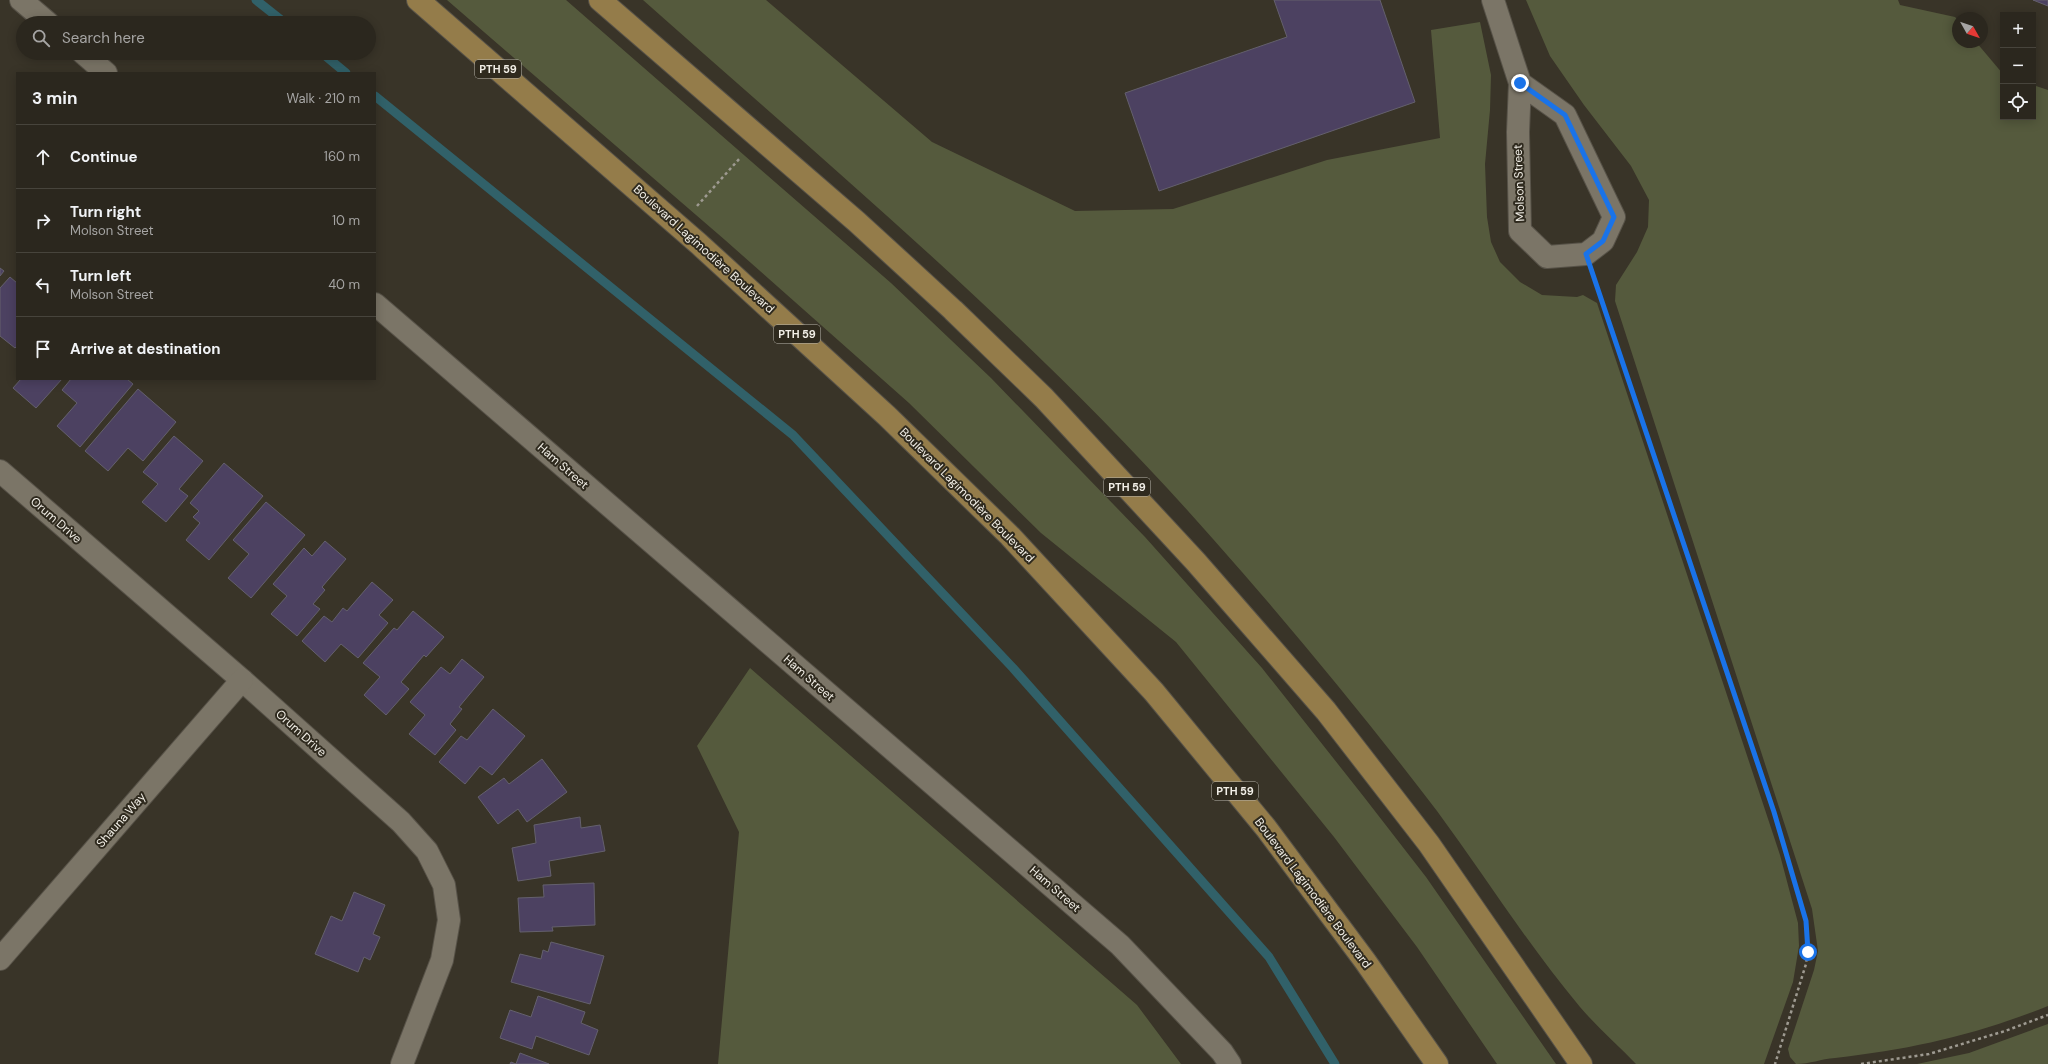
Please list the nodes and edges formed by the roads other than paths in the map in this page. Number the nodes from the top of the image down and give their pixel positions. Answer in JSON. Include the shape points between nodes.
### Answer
{"nodes":[{"id":1,"x":21,"y":0,"type":"edge"},
{"id":2,"x":418,"y":0,"type":"edge"},
{"id":3,"x":600,"y":0,"type":"edge"},
{"id":4,"x":1493,"y":0,"type":"edge"},
{"id":5,"x":40,"y":16,"type":"edge"},
{"id":6,"x":91,"y":60,"type":"edge"},
{"id":7,"x":105,"y":72,"type":"edge"},
{"id":8,"x":1520,"y":83,"type":"junction"},
{"id":9,"x":376,"y":305,"type":"edge"},
{"id":10,"x":0,"y":470,"type":"edge"},
{"id":11,"x":242,"y":680,"type":"junction"},
{"id":12,"x":0,"y":959,"type":"edge"},
{"id":13,"x":1580,"y":1059,"type":"edge"},
{"id":14,"x":402,"y":1064,"type":"edge"},
{"id":15,"x":1230,"y":1064,"type":"edge"},
{"id":16,"x":1437,"y":1064,"type":"edge"}],
"edges":[{"from":1,"to":5,"type":"street"},
{"from":2,"to":16,"type":"main road","name":"Boulevard Lagimodière Boulevard","number":"PTH 59","via":[[679,226],[887,416],[1010,536],[1154,692],[1266,828]]},
{"from":3,"to":13,"type":"main road","number":"PTH 59","via":[[857,222],[953,310],[1044,398],[1196,562],[1326,711],[1429,844]]},
{"from":4,"to":8,"type":"street","name":"Molson Street"},
{"from":6,"to":7,"type":"street"},
{"from":8,"to":8,"type":"street","name":"Molson Street","via":[[1520,231],[1547,257],[1586,254],[1603,241],[1614,217],[1565,115]]},
{"from":9,"to":15,"type":"street","name":"Ham Street","via":[[1120,945],[1222,1052]]},
{"from":10,"to":11,"type":"street","name":"Orum Drive"},
{"from":11,"to":12,"type":"street","name":"Shauna Way"},
{"from":11,"to":14,"type":"street","name":"Orum Drive","via":[[401,822],[427,852],[444,885],[449,920],[442,960]]}]}
